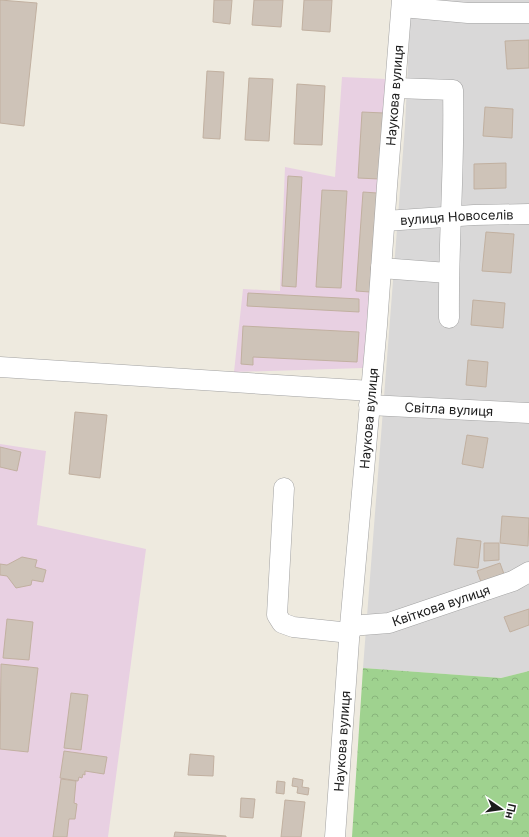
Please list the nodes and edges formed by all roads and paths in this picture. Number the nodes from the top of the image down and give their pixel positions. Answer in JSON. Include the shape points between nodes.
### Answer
{"nodes":[{"id":1,"x":402,"y":3,"type":"edge"},
{"id":2,"x":529,"y":13,"type":"edge"},
{"id":3,"x":396,"y":88,"type":"junction"},
{"id":4,"x":529,"y":214,"type":"edge"},
{"id":5,"x":451,"y":218,"type":"junction"},
{"id":6,"x":385,"y":221,"type":"junction"},
{"id":7,"x":381,"y":268,"type":"junction"},
{"id":8,"x":448,"y":272,"type":"junction"},
{"id":9,"x":449,"y":318,"type":"dead end"},
{"id":10,"x":0,"y":367,"type":"edge"},
{"id":11,"x":370,"y":398,"type":"junction"},
{"id":12,"x":529,"y":413,"type":"edge"},
{"id":13,"x":284,"y":488,"type":"dead end"},
{"id":14,"x":529,"y":572,"type":"edge"},
{"id":15,"x":350,"y":629,"type":"junction"},
{"id":16,"x":336,"y":837,"type":"edge"}],
"edges":[{"from":1,"to":2,"type":"street","via":[[468,13]]},
{"from":1,"to":3,"type":"street","name":"Наукова вулиця"},
{"from":3,"to":5,"type":"street","via":[[454,90]]},
{"from":3,"to":6,"type":"street","name":"Наукова вулиця"},
{"from":4,"to":5,"type":"street","name":"вулиця Новоселів"},
{"from":5,"to":6,"type":"street","name":"вулиця Новоселів"},
{"from":5,"to":8,"type":"street"},
{"from":6,"to":7,"type":"street","name":"Наукова вулиця"},
{"from":7,"to":8,"type":"street"},
{"from":7,"to":11,"type":"street","name":"Наукова вулиця"},
{"from":8,"to":9,"type":"street"},
{"from":10,"to":11,"type":"street","name":"Світла вулиця"},
{"from":11,"to":12,"type":"street","name":"Світла вулиця"},
{"from":11,"to":15,"type":"street","name":"Наукова вулиця"},
{"from":13,"to":15,"type":"street","name":"Квіткова вулиця","via":[[277,615],[282,623],[293,628]]},
{"from":14,"to":15,"type":"street","name":"Квіткова вулиця","via":[[513,581],[389,623]]},
{"from":15,"to":16,"type":"street","name":"Наукова вулиця"}]}
